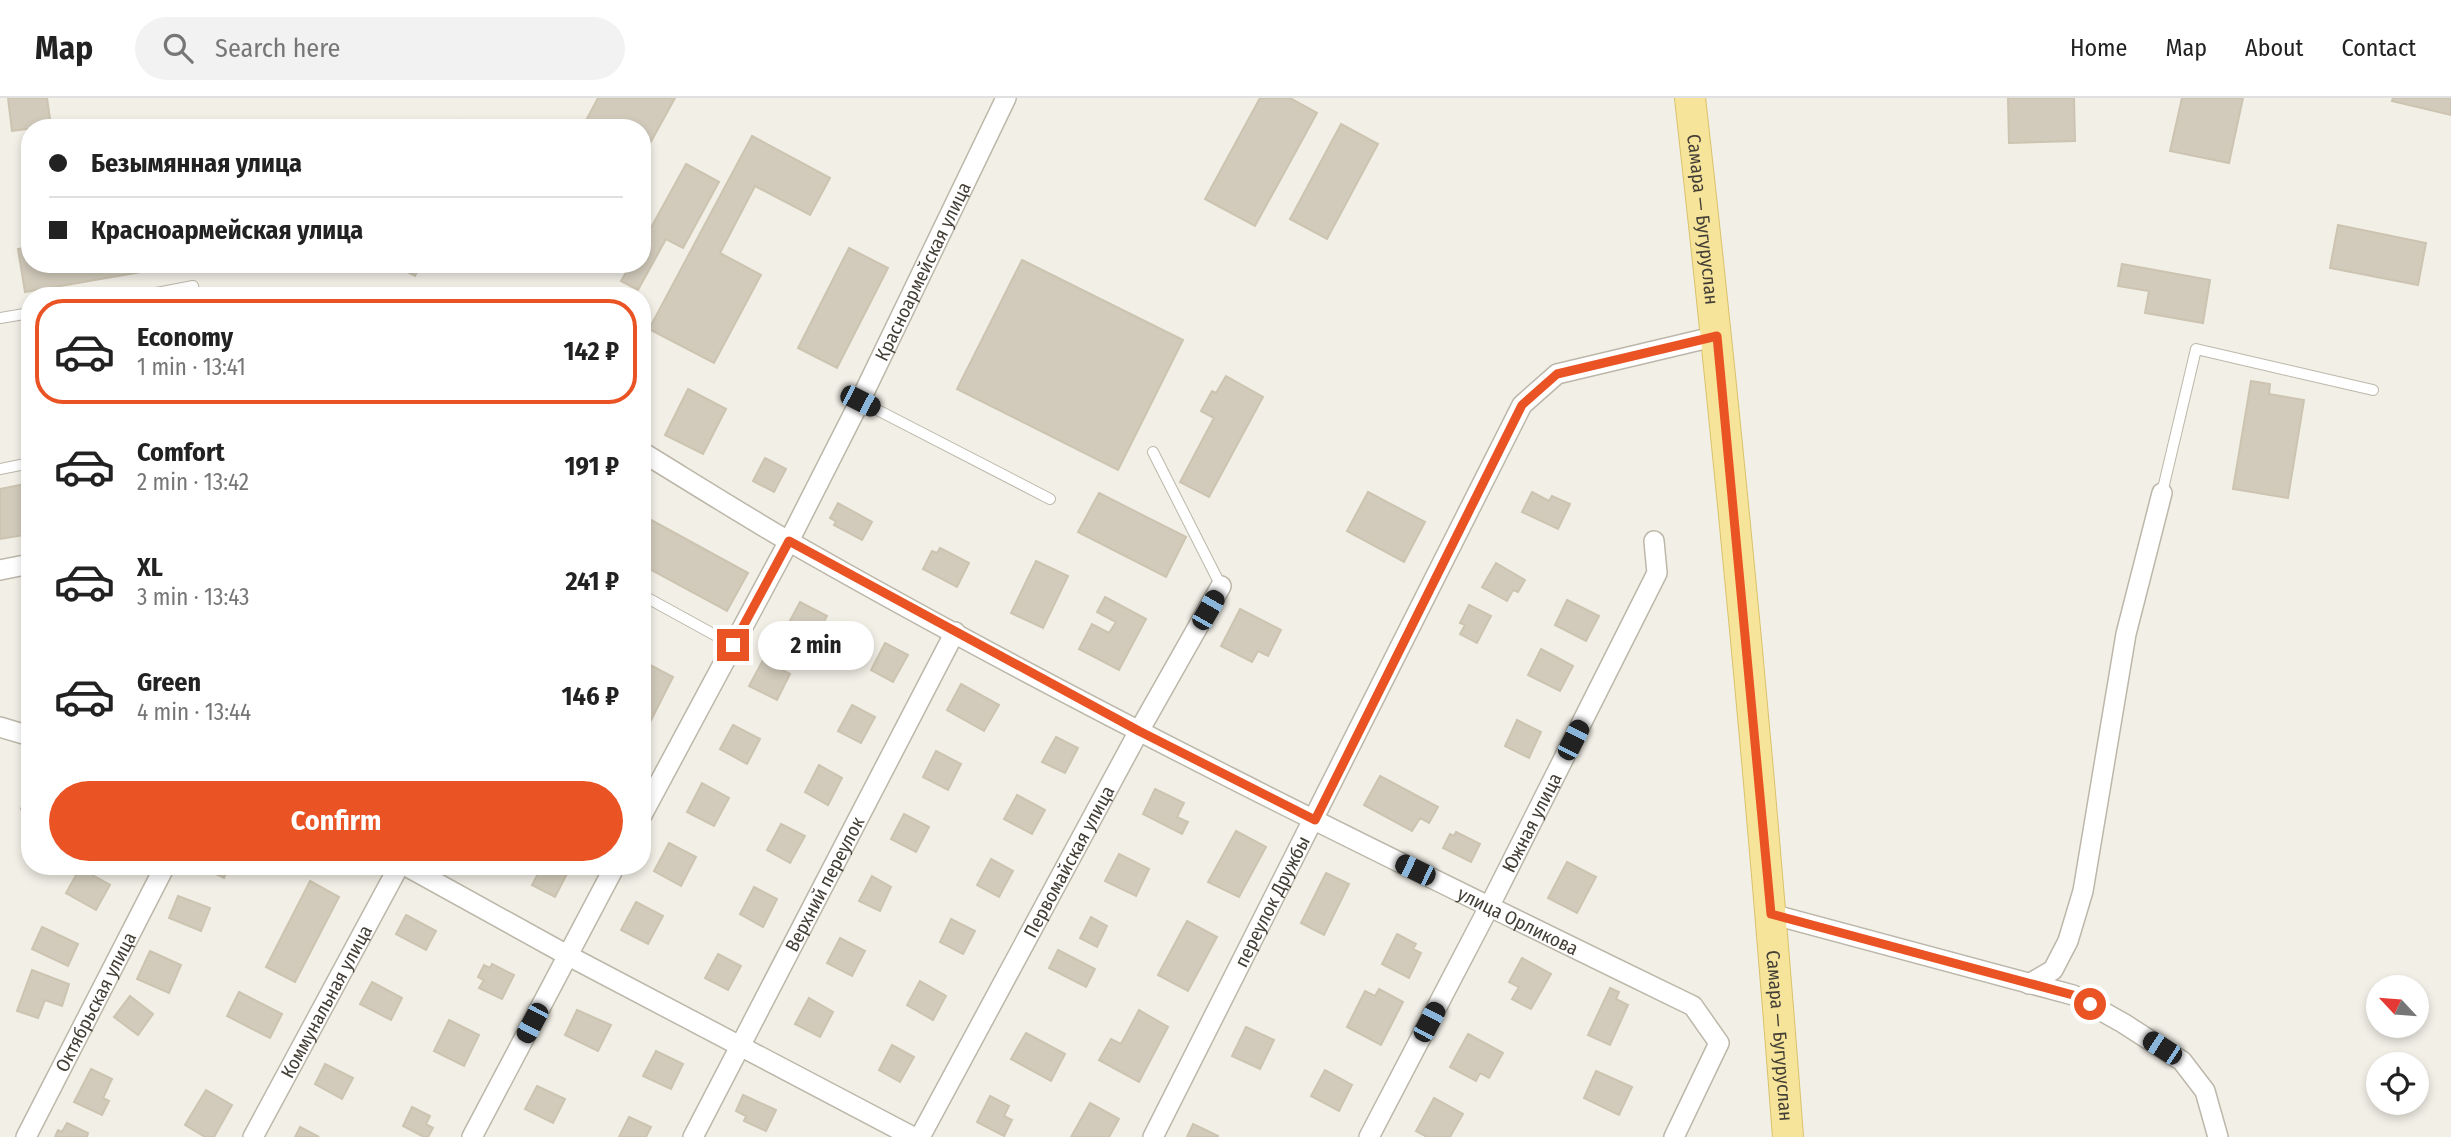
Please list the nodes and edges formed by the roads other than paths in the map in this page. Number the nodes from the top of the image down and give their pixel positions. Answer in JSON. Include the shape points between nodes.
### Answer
{"nodes":[{"id":1,"x":1006,"y":98,"type":"edge"},
{"id":2,"x":1689,"y":98,"type":"edge"},
{"id":3,"x":21,"y":314,"type":"edge"},
{"id":4,"x":0,"y":318,"type":"edge"},
{"id":5,"x":1717,"y":336,"type":"junction"},
{"id":6,"x":2373,"y":390,"type":"dead end"},
{"id":7,"x":860,"y":401,"type":"junction"},
{"id":8,"x":1153,"y":452,"type":"dead end"},
{"id":9,"x":651,"y":457,"type":"edge"},
{"id":10,"x":21,"y":465,"type":"edge"},
{"id":11,"x":0,"y":468,"type":"edge"},
{"id":12,"x":2162,"y":493,"type":"joint"},
{"id":13,"x":1050,"y":499,"type":"dead end"},
{"id":14,"x":789,"y":541,"type":"junction"},
{"id":15,"x":1654,"y":541,"type":"dead end"},
{"id":16,"x":21,"y":566,"type":"edge"},
{"id":17,"x":0,"y":570,"type":"edge"},
{"id":18,"x":1221,"y":586,"type":"joint"},
{"id":19,"x":651,"y":600,"type":"edge"},
{"id":20,"x":955,"y":632,"type":"junction"},
{"id":21,"x":733,"y":645,"type":"junction"},
{"id":22,"x":0,"y":727,"type":"edge"},
{"id":23,"x":1139,"y":731,"type":"junction"},
{"id":24,"x":21,"y":733,"type":"edge"},
{"id":25,"x":651,"y":798,"type":"edge"},
{"id":26,"x":1315,"y":820,"type":"junction"},
{"id":27,"x":160,"y":875,"type":"edge"},
{"id":28,"x":394,"y":875,"type":"edge"},
{"id":29,"x":422,"y":875,"type":"edge"},
{"id":30,"x":610,"y":875,"type":"edge"},
{"id":31,"x":1489,"y":907,"type":"junction"},
{"id":32,"x":1771,"y":914,"type":"junction"},
{"id":33,"x":568,"y":955,"type":"junction"},
{"id":34,"x":2029,"y":984,"type":"junction"},
{"id":35,"x":741,"y":1045,"type":"junction"},
{"id":36,"x":26,"y":1137,"type":"edge"},
{"id":37,"x":253,"y":1137,"type":"edge"},
{"id":38,"x":472,"y":1137,"type":"edge"},
{"id":39,"x":693,"y":1137,"type":"edge"},
{"id":40,"x":913,"y":1137,"type":"edge"},
{"id":41,"x":920,"y":1137,"type":"edge"},
{"id":42,"x":1153,"y":1137,"type":"edge"},
{"id":43,"x":1369,"y":1137,"type":"edge"},
{"id":44,"x":1674,"y":1137,"type":"edge"},
{"id":45,"x":1788,"y":1137,"type":"edge"},
{"id":46,"x":2218,"y":1137,"type":"edge"}],
"edges":[{"from":1,"to":7,"type":"street","name":"Красноармейская улица"},
{"from":2,"to":5,"type":"main road","name":"Самара — Бугуруслан"},
{"from":3,"to":4,"type":"lane"},
{"from":5,"to":26,"type":"street","name":"переулок Дружбы","via":[[1557,374],[1522,405]]},
{"from":5,"to":32,"type":"main road","name":"Самара — Бугуруслан"},
{"from":6,"to":12,"type":"lane","via":[[2196,349]]},
{"from":7,"to":13,"type":"lane"},
{"from":7,"to":14,"type":"street","name":"Красноармейская улица"},
{"from":8,"to":18,"type":"lane"},
{"from":9,"to":14,"type":"street","name":"улица Орликова"},
{"from":10,"to":11,"type":"lane"},
{"from":12,"to":34,"type":"street","via":[[2126,634],[2082,891],[2068,941],[2053,970]]},
{"from":14,"to":20,"type":"street","name":"улица Орликова"},
{"from":14,"to":21,"type":"street","name":"Красноармейская улица"},
{"from":15,"to":31,"type":"street","name":"Южная улица","via":[[1657,573]]},
{"from":16,"to":17,"type":"street"},
{"from":18,"to":23,"type":"street","name":"Первомайская улица"},
{"from":19,"to":21,"type":"lane"},
{"from":20,"to":23,"type":"street","name":"улица Орликова"},
{"from":20,"to":35,"type":"street","name":"Верхний переулок"},
{"from":21,"to":25,"type":"street","name":"Красноармейская улица"},
{"from":22,"to":24,"type":"street"},
{"from":23,"to":26,"type":"street","name":"улица Орликова"},
{"from":23,"to":41,"type":"street","name":"Первомайская улица"},
{"from":26,"to":31,"type":"street","name":"улица Орликова"},
{"from":26,"to":42,"type":"street","name":"переулок Дружбы"},
{"from":27,"to":36,"type":"street","name":"Октябрьская улица"},
{"from":28,"to":37,"type":"street","name":"Коммунальная улица"},
{"from":29,"to":33,"type":"street"},
{"from":30,"to":33,"type":"street"},
{"from":31,"to":43,"type":"street","name":"Южная улица"},
{"from":31,"to":44,"type":"street","name":"улица Орликова","via":[[1693,1006],[1718,1043]]},
{"from":32,"to":34,"type":"street"},
{"from":32,"to":45,"type":"main road","name":"Самара — Бугуруслан"},
{"from":33,"to":35,"type":"street"},
{"from":33,"to":38,"type":"street"},
{"from":34,"to":46,"type":"street","via":[[2073,995],[2182,1061],[2205,1091]]},
{"from":35,"to":39,"type":"street","name":"Верхний переулок"},
{"from":35,"to":40,"type":"street"}]}
